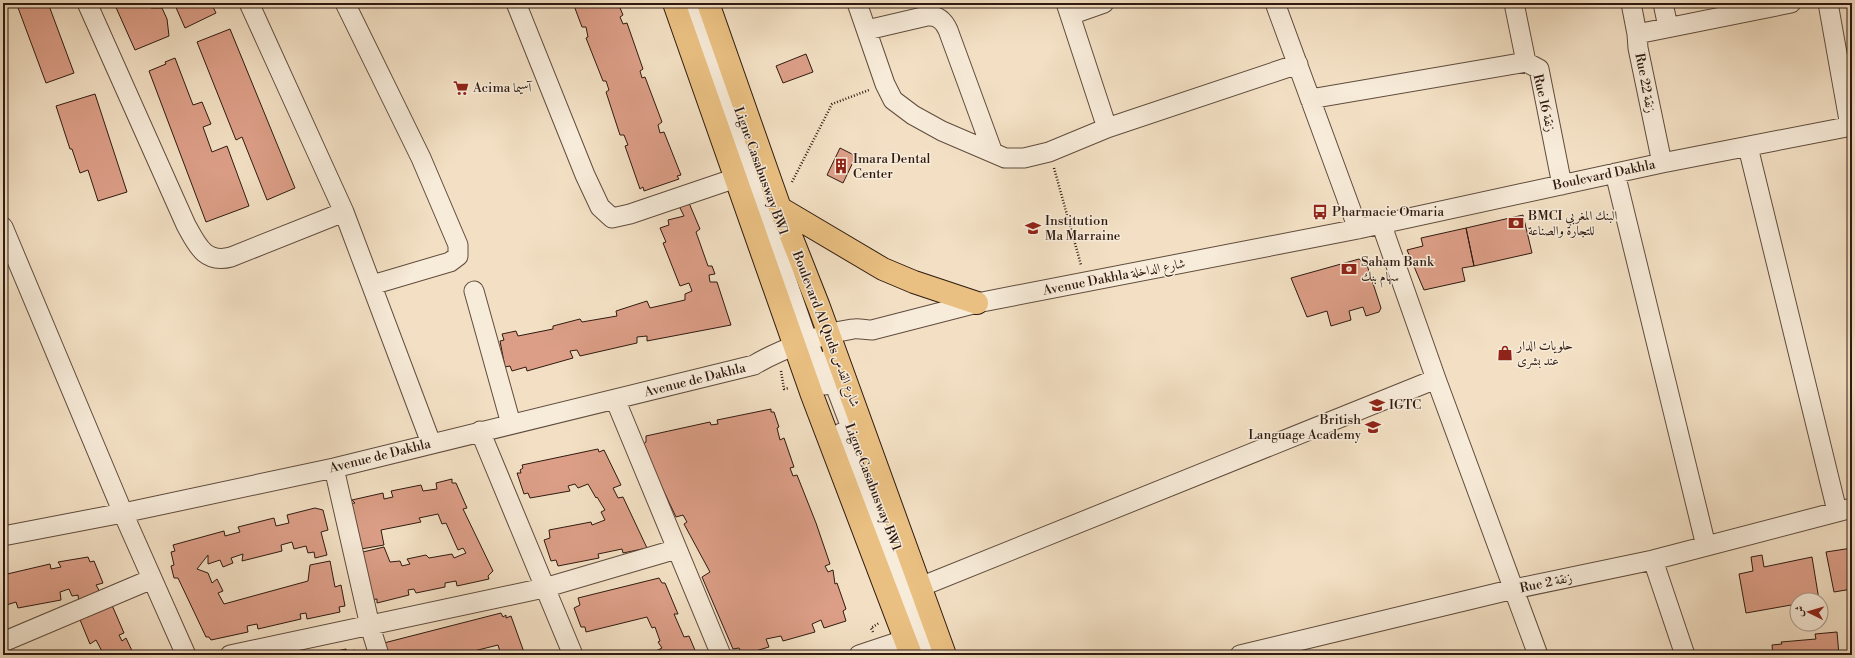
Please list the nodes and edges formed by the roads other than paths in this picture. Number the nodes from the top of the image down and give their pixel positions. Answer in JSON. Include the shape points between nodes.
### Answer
{"nodes":[{"id":1,"x":87,"y":3,"type":"edge"},
{"id":2,"x":249,"y":3,"type":"edge"},
{"id":3,"x":345,"y":3,"type":"edge"},
{"id":4,"x":516,"y":3,"type":"edge"},
{"id":5,"x":674,"y":3,"type":"edge"},
{"id":6,"x":691,"y":3,"type":"edge"},
{"id":7,"x":699,"y":3,"type":"edge"},
{"id":8,"x":708,"y":3,"type":"edge"},
{"id":9,"x":857,"y":3,"type":"edge"},
{"id":10,"x":1104,"y":3,"type":"edge"},
{"id":11,"x":1275,"y":3,"type":"edge"},
{"id":12,"x":1514,"y":3,"type":"edge"},
{"id":13,"x":1631,"y":3,"type":"edge"},
{"id":14,"x":1663,"y":3,"type":"edge"},
{"id":15,"x":1791,"y":3,"type":"edge"},
{"id":16,"x":1828,"y":3,"type":"edge"},
{"id":17,"x":1068,"y":9,"type":"edge"},
{"id":18,"x":1668,"y":27,"type":"junction"},
{"id":19,"x":867,"y":30,"type":"junction"},
{"id":20,"x":1637,"y":34,"type":"junction"},
{"id":21,"x":1526,"y":62,"type":"junction"},
{"id":22,"x":1298,"y":64,"type":"junction"},
{"id":23,"x":1310,"y":99,"type":"junction"},
{"id":24,"x":1851,"y":126,"type":"edge"},
{"id":25,"x":1107,"y":128,"type":"junction"},
{"id":26,"x":1748,"y":146,"type":"junction"},
{"id":27,"x":993,"y":153,"type":"junction"},
{"id":28,"x":1662,"y":163,"type":"junction"},
{"id":29,"x":1616,"y":173,"type":"junction"},
{"id":30,"x":736,"y":178,"type":"junction"},
{"id":31,"x":1562,"y":185,"type":"junction"},
{"id":32,"x":780,"y":208,"type":"junction"},
{"id":33,"x":344,"y":212,"type":"junction"},
{"id":34,"x":1382,"y":223,"type":"junction"},
{"id":35,"x":3,"y":227,"type":"edge"},
{"id":36,"x":1358,"y":229,"type":"junction"},
{"id":37,"x":372,"y":285,"type":"junction"},
{"id":38,"x":474,"y":291,"type":"dead end"},
{"id":39,"x":977,"y":303,"type":"junction"},
{"id":40,"x":816,"y":347,"type":"junction"},
{"id":41,"x":1436,"y":379,"type":"junction"},
{"id":42,"x":615,"y":399,"type":"junction"},
{"id":43,"x":511,"y":424,"type":"junction"},
{"id":44,"x":480,"y":431,"type":"junction"},
{"id":45,"x":431,"y":443,"type":"junction"},
{"id":46,"x":334,"y":468,"type":"junction"},
{"id":47,"x":1844,"y":510,"type":"edge"},
{"id":48,"x":123,"y":513,"type":"junction"},
{"id":49,"x":3,"y":536,"type":"edge"},
{"id":50,"x":1706,"y":546,"type":"junction"},
{"id":51,"x":677,"y":549,"type":"junction"},
{"id":52,"x":1652,"y":560,"type":"junction"},
{"id":53,"x":152,"y":579,"type":"junction"},
{"id":54,"x":920,"y":587,"type":"junction"},
{"id":55,"x":544,"y":588,"type":"junction"},
{"id":56,"x":1514,"y":589,"type":"junction"},
{"id":57,"x":370,"y":626,"type":"junction"},
{"id":58,"x":3,"y":642,"type":"edge"},
{"id":59,"x":907,"y":647,"type":"edge"},
{"id":60,"x":186,"y":655,"type":"edge"},
{"id":61,"x":230,"y":655,"type":"edge"},
{"id":62,"x":379,"y":655,"type":"edge"},
{"id":63,"x":573,"y":655,"type":"edge"},
{"id":64,"x":721,"y":655,"type":"edge"},
{"id":65,"x":859,"y":655,"type":"edge"},
{"id":66,"x":927,"y":655,"type":"edge"},
{"id":67,"x":936,"y":655,"type":"edge"},
{"id":68,"x":945,"y":655,"type":"edge"},
{"id":69,"x":1240,"y":655,"type":"edge"},
{"id":70,"x":1538,"y":655,"type":"edge"},
{"id":71,"x":1685,"y":655,"type":"edge"}],
"edges":[{"from":1,"to":33,"type":"street","via":[[186,225],[210,257],[231,257]]},
{"from":2,"to":33,"type":"street"},
{"from":3,"to":37,"type":"street","via":[[421,158],[458,245],[458,256],[450,262]]},
{"from":4,"to":30,"type":"street","via":[[585,175],[600,207],[607,215],[612,218],[630,214]]},
{"from":5,"to":30,"type":"main road","name":"Boulevard Al Quds شارع القدس"},
{"from":6,"to":40,"type":"street","name":"Ligne Casabusway BW1"},
{"from":7,"to":40,"type":"street","name":"Ligne Casabusway BW1"},
{"from":8,"to":32,"type":"main road","name":"Boulevard Al Quds شارع القدس"},
{"from":9,"to":19,"type":"street"},
{"from":10,"to":17,"type":"street"},
{"from":11,"to":22,"type":"street"},
{"from":12,"to":21,"type":"street","name":"Rue 16 زنقة"},
{"from":13,"to":20,"type":"street","name":"Rue 22 زنقة"},
{"from":14,"to":18,"type":"street"},
{"from":15,"to":18,"type":"street"},
{"from":16,"to":24,"type":"street"},
{"from":17,"to":25,"type":"street"},
{"from":18,"to":20,"type":"street"},
{"from":19,"to":27,"type":"street","via":[[893,100],[942,131]]},
{"from":19,"to":27,"type":"street","via":[[927,16],[936,16],[943,21]]},
{"from":20,"to":28,"type":"street","name":"Rue 22 زنقة"},
{"from":21,"to":23,"type":"street"},
{"from":21,"to":31,"type":"street","name":"Rue 16 زنقة","via":[[1539,69]]},
{"from":22,"to":23,"type":"street"},
{"from":22,"to":25,"type":"street"},
{"from":23,"to":36,"type":"street"},
{"from":24,"to":26,"type":"street","name":"Boulevard Dakhla"},
{"from":25,"to":27,"type":"street","via":[[1049,152],[1015,159]]},
{"from":26,"to":28,"type":"street","name":"Boulevard Dakhla"},
{"from":26,"to":47,"type":"street"},
{"from":28,"to":29,"type":"street","name":"Boulevard Dakhla"},
{"from":29,"to":31,"type":"street","name":"Boulevard Dakhla"},
{"from":29,"to":50,"type":"street"},
{"from":30,"to":40,"type":"main road","name":"Boulevard Al Quds شارع القدس"},
{"from":31,"to":34,"type":"street","name":"Boulevard Dakhla"},
{"from":32,"to":39,"type":"main road","via":[[883,269]]},
{"from":32,"to":40,"type":"main road","name":"Boulevard Al Quds شارع القدس"},
{"from":33,"to":37,"type":"street"},
{"from":34,"to":36,"type":"street","name":"Boulevard Dakhla"},
{"from":34,"to":41,"type":"street"},
{"from":35,"to":48,"type":"street"},
{"from":36,"to":39,"type":"street","name":"Avenue Dakhla شارع الداخلة"},
{"from":37,"to":45,"type":"street"},
{"from":38,"to":43,"type":"street"},
{"from":39,"to":40,"type":"street","name":"Avenue Dakhla شارع الداخلة","via":[[872,330],[858,339]]},
{"from":40,"to":42,"type":"street","name":"Avenue de Dakhla","via":[[767,367],[754,365]]},
{"from":40,"to":54,"type":"main road","name":"Boulevard Al Quds شارع القدس"},
{"from":40,"to":59,"type":"main road","name":"Boulevard Al Quds شارع القدس"},
{"from":40,"to":66,"type":"street","name":"Ligne Casabusway BW1","via":[[843,439]]},
{"from":40,"to":67,"type":"street","name":"Ligne Casabusway BW1","via":[[836,388]]},
{"from":41,"to":54,"type":"street"},
{"from":41,"to":56,"type":"street"},
{"from":42,"to":43,"type":"street","name":"Avenue de Dakhla"},
{"from":42,"to":51,"type":"street"},
{"from":43,"to":44,"type":"street","name":"Avenue de Dakhla"},
{"from":44,"to":45,"type":"street","name":"Avenue de Dakhla"},
{"from":44,"to":55,"type":"street"},
{"from":45,"to":46,"type":"street","name":"Avenue de Dakhla"},
{"from":46,"to":48,"type":"street","name":"Avenue de Dakhla"},
{"from":46,"to":57,"type":"street"},
{"from":47,"to":50,"type":"street","name":"Rue 2 زنقة"},
{"from":48,"to":49,"type":"street","name":"Avenue de Dakhla"},
{"from":48,"to":53,"type":"street"},
{"from":50,"to":52,"type":"street","name":"Rue 2 زنقة"},
{"from":51,"to":55,"type":"street"},
{"from":51,"to":64,"type":"street"},
{"from":52,"to":56,"type":"street","name":"Rue 2 زنقة"},
{"from":52,"to":71,"type":"street"},
{"from":53,"to":58,"type":"street"},
{"from":53,"to":60,"type":"street"},
{"from":54,"to":68,"type":"main road","name":"Boulevard Al Quds شارع القدس"},
{"from":55,"to":57,"type":"street"},
{"from":55,"to":63,"type":"street"},
{"from":56,"to":69,"type":"street","name":"Rue 2 زنقة"},
{"from":56,"to":70,"type":"street"},
{"from":57,"to":61,"type":"street"},
{"from":57,"to":62,"type":"street"},
{"from":59,"to":65,"type":"street"}]}
